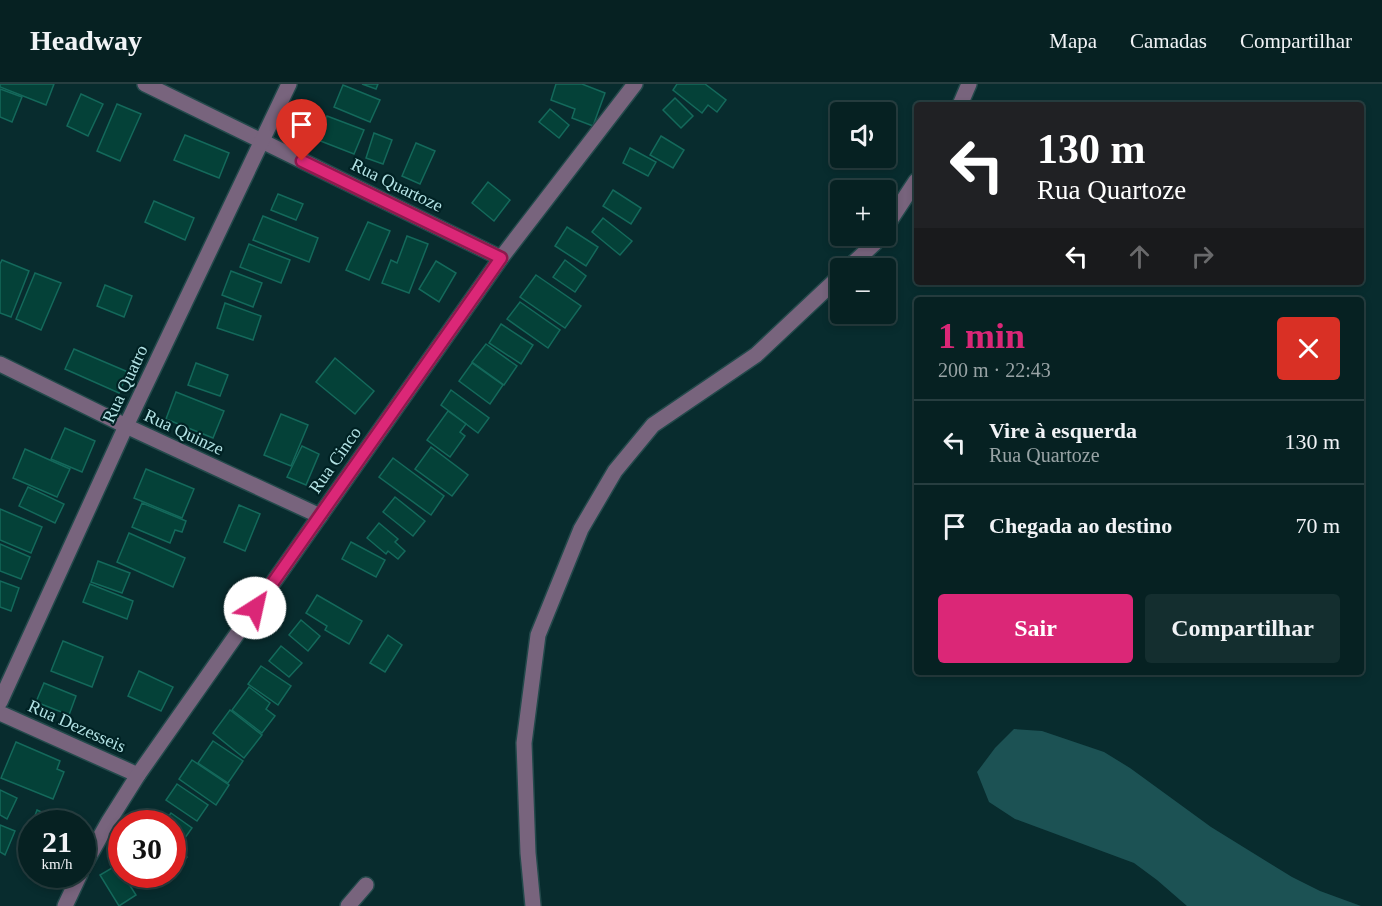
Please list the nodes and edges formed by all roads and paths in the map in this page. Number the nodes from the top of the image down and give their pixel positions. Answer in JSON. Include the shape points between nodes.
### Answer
{"nodes":[{"id":1,"x":146,"y":84,"type":"edge"},
{"id":2,"x":289,"y":84,"type":"edge"},
{"id":3,"x":635,"y":84,"type":"edge"},
{"id":4,"x":969,"y":84,"type":"edge"},
{"id":5,"x":961,"y":102,"type":"edge"},
{"id":6,"x":262,"y":141,"type":"junction"},
{"id":7,"x":914,"y":184,"type":"edge"},
{"id":8,"x":896,"y":211,"type":"edge"},
{"id":9,"x":872,"y":246,"type":"edge"},
{"id":10,"x":501,"y":258,"type":"junction"},
{"id":11,"x":859,"y":258,"type":"edge"},
{"id":12,"x":830,"y":285,"type":"edge"},
{"id":13,"x":0,"y":364,"type":"edge"},
{"id":14,"x":126,"y":426,"type":"junction"},
{"id":15,"x":320,"y":516,"type":"junction"},
{"id":16,"x":0,"y":702,"type":"edge"},
{"id":17,"x":0,"y":712,"type":"edge"},
{"id":18,"x":138,"y":774,"type":"junction"},
{"id":19,"x":96,"y":844,"type":"edge"},
{"id":20,"x":366,"y":885,"type":"dead end"},
{"id":21,"x":73,"y":888,"type":"edge"},
{"id":22,"x":65,"y":906,"type":"edge"},
{"id":23,"x":348,"y":906,"type":"edge"},
{"id":24,"x":533,"y":906,"type":"edge"}],
"edges":[{"from":1,"to":6,"type":"street","name":"Rua Quartoze"},
{"from":2,"to":6,"type":"street","name":"Rua Quatro"},
{"from":3,"to":10,"type":"street","name":"Rua Cinco"},
{"from":4,"to":5,"type":"street"},
{"from":6,"to":10,"type":"street","name":"Rua Quartoze"},
{"from":6,"to":14,"type":"street","name":"Rua Quatro"},
{"from":7,"to":8,"type":"street"},
{"from":9,"to":11,"type":"street"},
{"from":10,"to":15,"type":"street","name":"Rua Cinco"},
{"from":12,"to":24,"type":"street","via":[[756,355],[653,425],[615,471],[581,529],[538,635],[524,743]]},
{"from":13,"to":14,"type":"street","name":"Rua Quinze"},
{"from":14,"to":15,"type":"street","name":"Rua Quinze"},
{"from":14,"to":16,"type":"street","name":"Rua Quatro"},
{"from":15,"to":18,"type":"street","name":"Rua Cinco"},
{"from":17,"to":18,"type":"street","name":"Rua Dezesseis"},
{"from":18,"to":19,"type":"street","name":"Rua Cinco"},
{"from":20,"to":23,"type":"street"},
{"from":21,"to":22,"type":"street"}]}
